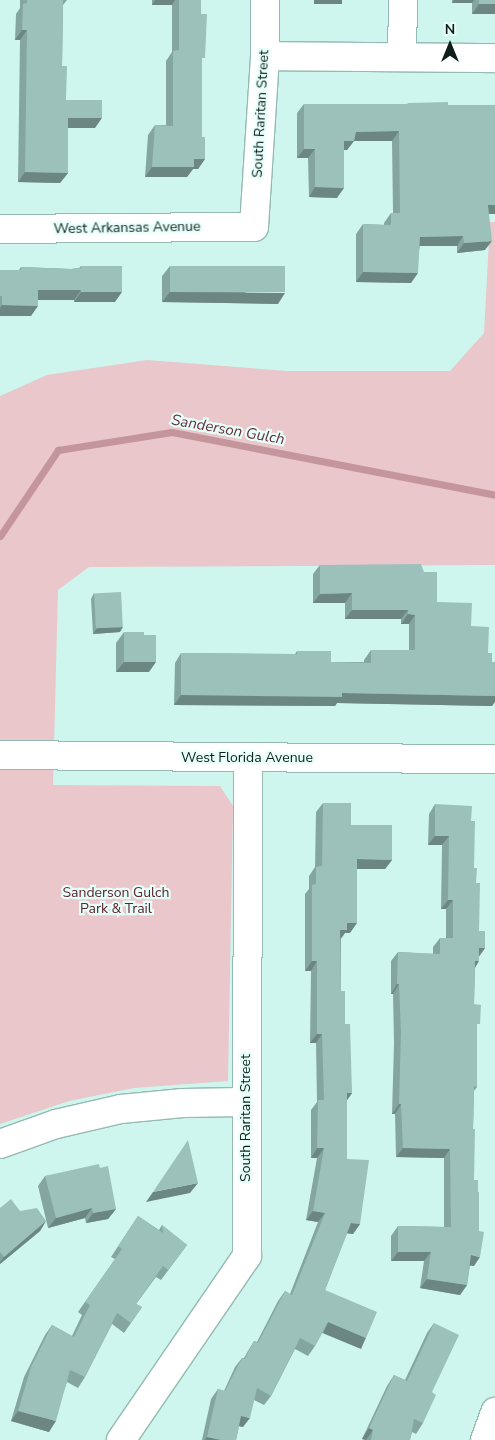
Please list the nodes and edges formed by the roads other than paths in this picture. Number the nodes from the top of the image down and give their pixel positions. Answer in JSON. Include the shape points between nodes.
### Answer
{"nodes":[{"id":1,"x":265,"y":0,"type":"edge"},
{"id":2,"x":403,"y":0,"type":"edge"},
{"id":3,"x":264,"y":56,"type":"junction"},
{"id":4,"x":402,"y":57,"type":"junction"},
{"id":5,"x":495,"y":58,"type":"edge"},
{"id":6,"x":254,"y":227,"type":"joint"},
{"id":7,"x":0,"y":229,"type":"edge"},
{"id":8,"x":0,"y":755,"type":"edge"},
{"id":9,"x":248,"y":758,"type":"junction"},
{"id":10,"x":495,"y":759,"type":"edge"},
{"id":11,"x":245,"y":1102,"type":"junction"},
{"id":12,"x":0,"y":1144,"type":"edge"},
{"id":13,"x":495,"y":1412,"type":"edge"},
{"id":14,"x":121,"y":1440,"type":"edge"},
{"id":15,"x":485,"y":1440,"type":"edge"}],
"edges":[{"from":1,"to":3,"type":"street","name":"South Raritan Street"},
{"from":2,"to":4,"type":"street"},
{"from":3,"to":4,"type":"street"},
{"from":3,"to":6,"type":"street","name":"South Raritan Street"},
{"from":4,"to":5,"type":"street"},
{"from":6,"to":7,"type":"street","name":"West Arkansas Avenue"},
{"from":8,"to":9,"type":"street","name":"West Florida Avenue"},
{"from":9,"to":10,"type":"street","name":"West Florida Avenue"},
{"from":9,"to":11,"type":"street","name":"South Raritan Street"},
{"from":11,"to":12,"type":"street","via":[[120,1109],[56,1124]]},
{"from":11,"to":14,"type":"street","name":"South Raritan Street","via":[[247,1256]]},
{"from":13,"to":15,"type":"street"}]}
